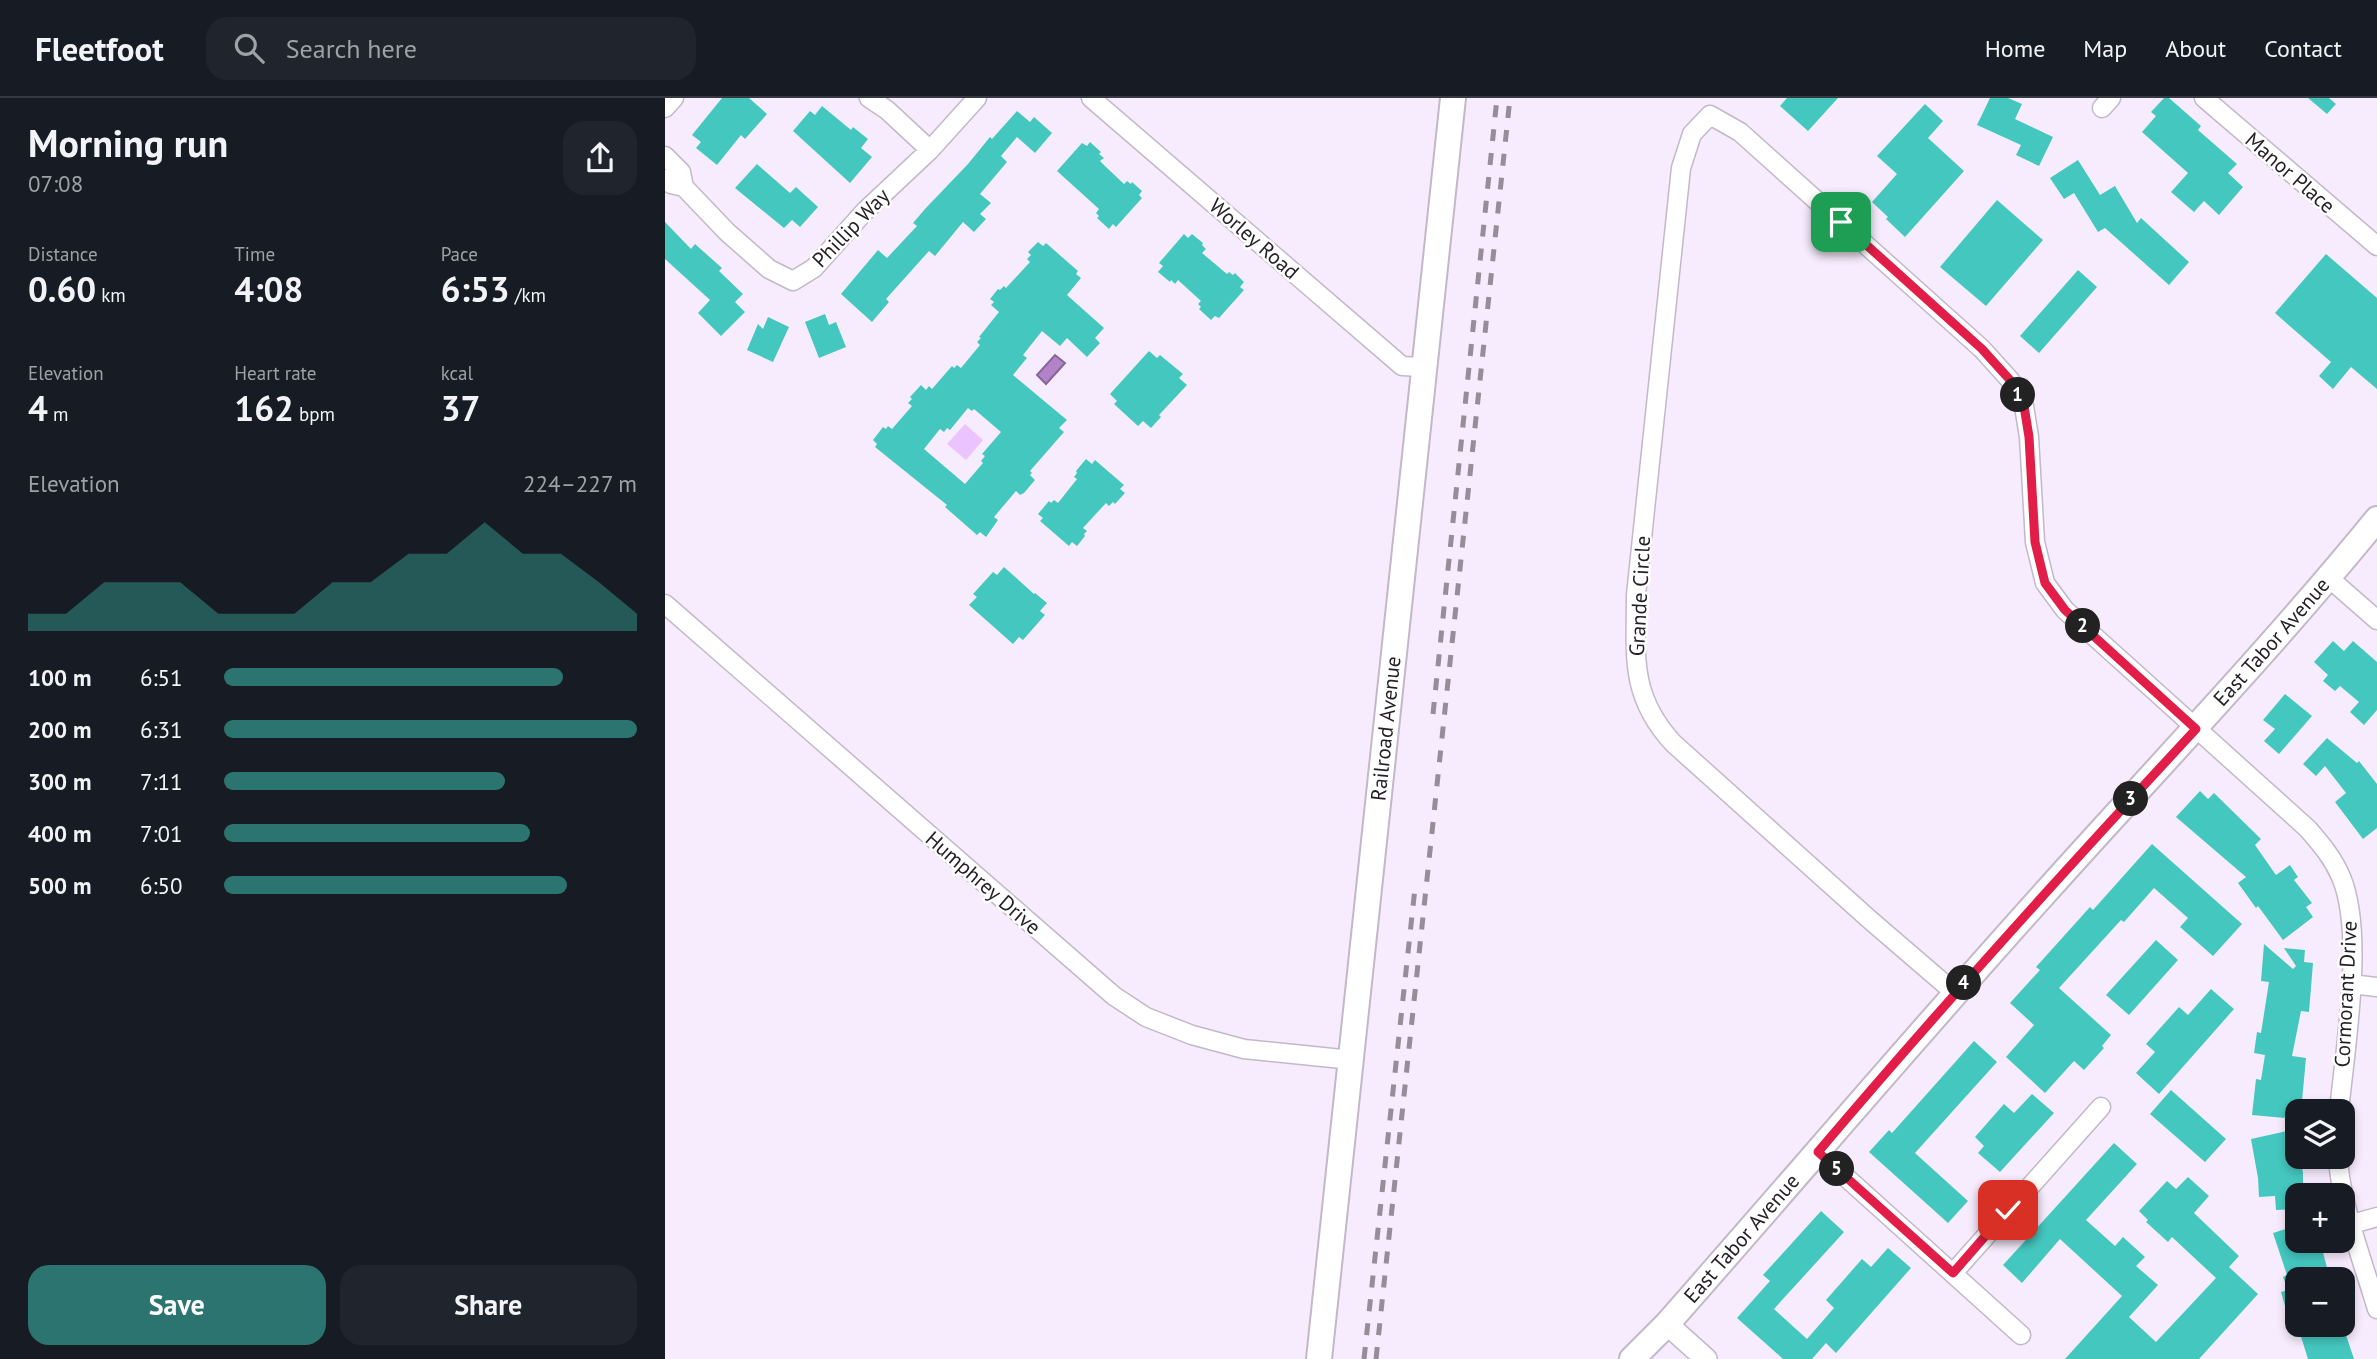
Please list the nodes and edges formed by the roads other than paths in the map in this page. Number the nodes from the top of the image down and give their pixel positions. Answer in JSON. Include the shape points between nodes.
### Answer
{"nodes":[{"id":1,"x":674,"y":98,"type":"edge"},
{"id":2,"x":869,"y":98,"type":"edge"},
{"id":3,"x":977,"y":98,"type":"edge"},
{"id":4,"x":1091,"y":98,"type":"edge"},
{"id":5,"x":1453,"y":98,"type":"edge"},
{"id":6,"x":2204,"y":98,"type":"edge"},
{"id":7,"x":1709,"y":106,"type":"edge"},
{"id":8,"x":665,"y":108,"type":"edge"},
{"id":9,"x":930,"y":150,"type":"junction"},
{"id":10,"x":665,"y":156,"type":"edge"},
{"id":11,"x":665,"y":178,"type":"edge"},
{"id":12,"x":684,"y":187,"type":"junction"},
{"id":13,"x":2377,"y":246,"type":"edge"},
{"id":14,"x":1423,"y":367,"type":"junction"},
{"id":15,"x":2377,"y":519,"type":"edge"},
{"id":16,"x":2329,"y":578,"type":"junction"},
{"id":17,"x":665,"y":604,"type":"edge"},
{"id":18,"x":2377,"y":620,"type":"edge"},
{"id":19,"x":2196,"y":729,"type":"junction"},
{"id":20,"x":2350,"y":985,"type":"junction"},
{"id":21,"x":2377,"y":987,"type":"edge"},
{"id":22,"x":1955,"y":993,"type":"junction"},
{"id":23,"x":1352,"y":1060,"type":"junction"},
{"id":24,"x":2340,"y":1099,"type":"edge"},
{"id":25,"x":2101,"y":1107,"type":"dead end"},
{"id":26,"x":1818,"y":1152,"type":"junction"},
{"id":27,"x":2377,"y":1217,"type":"edge"},
{"id":28,"x":2355,"y":1223,"type":"edge"},
{"id":29,"x":2355,"y":1234,"type":"edge"},
{"id":30,"x":1953,"y":1273,"type":"junction"},
{"id":31,"x":2377,"y":1309,"type":"edge"},
{"id":32,"x":1667,"y":1324,"type":"junction"},
{"id":33,"x":2021,"y":1335,"type":"dead end"},
{"id":34,"x":1319,"y":1359,"type":"edge"},
{"id":35,"x":1632,"y":1359,"type":"edge"},
{"id":36,"x":1706,"y":1359,"type":"edge"}],
"edges":[{"from":1,"to":8,"type":"street"},
{"from":2,"to":9,"type":"street"},
{"from":3,"to":9,"type":"street","name":"Phillip Way"},
{"from":4,"to":14,"type":"street","name":"Worley Road","via":[[1402,366]]},
{"from":5,"to":14,"type":"main road","name":"Railroad Avenue"},
{"from":6,"to":13,"type":"street","name":"Manor Place"},
{"from":7,"to":19,"type":"street","name":"Grande Circle","via":[[1982,349],[2010,380],[2024,406],[2035,542],[2045,583],[2065,610]]},
{"from":7,"to":22,"type":"street","name":"Grande Circle","via":[[1692,134],[1681,168],[1636,595],[1640,685],[1657,726],[1673,743]]},
{"from":9,"to":12,"type":"street","name":"Phillip Way","via":[[865,211],[814,268],[793,281],[769,269]]},
{"from":10,"to":12,"type":"street","name":"Phillip Way","via":[[681,172]]},
{"from":11,"to":12,"type":"street","name":"Phillip Way"},
{"from":14,"to":23,"type":"main road","name":"Railroad Avenue"},
{"from":15,"to":16,"type":"main road","name":"East Tabor Avenue"},
{"from":16,"to":18,"type":"street"},
{"from":16,"to":19,"type":"main road","name":"East Tabor Avenue"},
{"from":17,"to":23,"type":"street","name":"Humphrey Drive","via":[[1114,996],[1146,1017],[1244,1049]]},
{"from":19,"to":20,"type":"street","name":"Cormorant Drive","via":[[2327,850],[2342,878],[2352,916]]},
{"from":19,"to":22,"type":"main road","name":"East Tabor Avenue"},
{"from":20,"to":21,"type":"street"},
{"from":20,"to":24,"type":"street","name":"Cormorant Drive"},
{"from":22,"to":26,"type":"main road","name":"East Tabor Avenue"},
{"from":23,"to":34,"type":"main road","name":"Railroad Avenue"},
{"from":25,"to":30,"type":"street"},
{"from":26,"to":30,"type":"street"},
{"from":26,"to":32,"type":"main road","name":"East Tabor Avenue"},
{"from":27,"to":28,"type":"street"},
{"from":29,"to":31,"type":"street"},
{"from":30,"to":33,"type":"street"},
{"from":32,"to":35,"type":"main road","name":"East Tabor Avenue"},
{"from":32,"to":36,"type":"street"}]}
